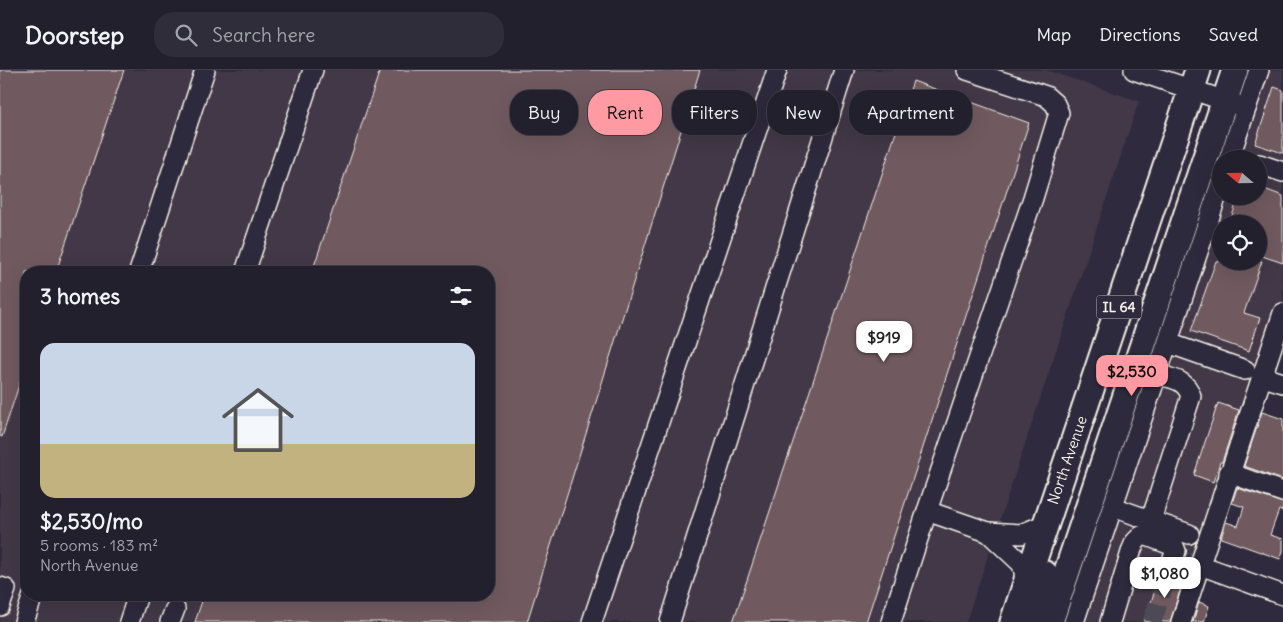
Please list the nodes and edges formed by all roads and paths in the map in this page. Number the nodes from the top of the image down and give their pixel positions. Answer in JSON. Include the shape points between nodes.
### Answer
{"nodes":[{"id":1,"x":205,"y":70,"type":"edge"},
{"id":2,"x":313,"y":70,"type":"edge"},
{"id":3,"x":777,"y":70,"type":"edge"},
{"id":4,"x":844,"y":70,"type":"edge"},
{"id":5,"x":967,"y":70,"type":"edge"},
{"id":6,"x":1134,"y":70,"type":"edge"},
{"id":7,"x":1235,"y":70,"type":"edge"},
{"id":8,"x":1259,"y":70,"type":"edge"},
{"id":9,"x":1159,"y":74,"type":"edge"},
{"id":10,"x":1195,"y":80,"type":"edge"},
{"id":11,"x":1236,"y":104,"type":"junction"},
{"id":12,"x":1235,"y":150,"type":"edge"},
{"id":13,"x":1268,"y":167,"type":"edge"},
{"id":14,"x":1283,"y":172,"type":"edge"},
{"id":15,"x":1214,"y":205,"type":"edge"},
{"id":16,"x":141,"y":266,"type":"edge"},
{"id":17,"x":247,"y":266,"type":"edge"},
{"id":18,"x":1283,"y":312,"type":"edge"},
{"id":19,"x":1168,"y":343,"type":"junction"},
{"id":20,"x":1253,"y":373,"type":"junction"},
{"id":21,"x":1158,"y":375,"type":"junction"},
{"id":22,"x":1283,"y":383,"type":"edge"},
{"id":23,"x":1229,"y":473,"type":"junction"},
{"id":24,"x":1283,"y":492,"type":"edge"},
{"id":25,"x":1113,"y":507,"type":"junction"},
{"id":26,"x":927,"y":510,"type":"junction"},
{"id":27,"x":1151,"y":520,"type":"junction"},
{"id":28,"x":1046,"y":524,"type":"junction"},
{"id":29,"x":988,"y":532,"type":"junction"},
{"id":30,"x":1189,"y":534,"type":"dead end"},
{"id":31,"x":1200,"y":565,"type":"junction"},
{"id":32,"x":1170,"y":566,"type":"tunnel mouth"},
{"id":33,"x":1025,"y":586,"type":"junction"},
{"id":34,"x":0,"y":587,"type":"edge"},
{"id":35,"x":1283,"y":595,"type":"edge"},
{"id":36,"x":31,"y":601,"type":"edge"},
{"id":37,"x":136,"y":601,"type":"edge"},
{"id":38,"x":0,"y":606,"type":"edge"},
{"id":39,"x":24,"y":622,"type":"edge"},
{"id":40,"x":129,"y":622,"type":"edge"},
{"id":41,"x":592,"y":622,"type":"edge"},
{"id":42,"x":670,"y":622,"type":"edge"},
{"id":43,"x":891,"y":622,"type":"edge"},
{"id":44,"x":1013,"y":622,"type":"edge"},
{"id":45,"x":1032,"y":622,"type":"edge"},
{"id":46,"x":1050,"y":622,"type":"edge"},
{"id":47,"x":1074,"y":622,"type":"edge"},
{"id":48,"x":1110,"y":622,"type":"edge"},
{"id":49,"x":1181,"y":622,"type":"edge"}],
"edges":[{"from":1,"to":16,"type":"street"},
{"from":2,"to":17,"type":"street"},
{"from":3,"to":41,"type":"street"},
{"from":4,"to":42,"type":"street"},
{"from":5,"to":26,"type":"street","via":[[1046,96],[1059,113]]},
{"from":6,"to":9,"type":"street"},
{"from":7,"to":11,"type":"main road","number":"IL 64"},
{"from":8,"to":11,"type":"street"},
{"from":9,"to":10,"type":"street"},
{"from":10,"to":11,"type":"street"},
{"from":10,"to":28,"type":"main road","name":"North Avenue","number":"IL 64"},
{"from":11,"to":12,"type":"street"},
{"from":11,"to":46,"type":"main road","number":"IL 64"},
{"from":13,"to":14,"type":"street"},
{"from":15,"to":19,"type":"street"},
{"from":18,"to":20,"type":"street"},
{"from":19,"to":20,"type":"street"},
{"from":19,"to":21,"type":"street"},
{"from":20,"to":22,"type":"street"},
{"from":20,"to":23,"type":"street"},
{"from":21,"to":25,"type":"street"},
{"from":21,"to":27,"type":"street","via":[[1182,382],[1191,396]]},
{"from":23,"to":24,"type":"street"},
{"from":23,"to":31,"type":"street"},
{"from":25,"to":27,"type":"street"},
{"from":25,"to":47,"type":"street"},
{"from":26,"to":29,"type":"street"},
{"from":26,"to":43,"type":"street"},
{"from":27,"to":30,"type":"street"},
{"from":28,"to":29,"type":"street","via":[[1021,534]]},
{"from":28,"to":33,"type":"main road","name":"North Avenue","number":"IL 64"},
{"from":28,"to":45,"type":"main road","via":[[1047,557]]},
{"from":29,"to":33,"type":"street","via":[[1022,564]]},
{"from":31,"to":35,"type":"street"},
{"from":31,"to":49,"type":"street"},
{"from":32,"to":48,"type":"street","via":[[1176,551],[1174,546],[1141,536],[1132,549]]},
{"from":33,"to":44,"type":"main road","name":"North Avenue","number":"IL 64"},
{"from":34,"to":38,"type":"street","via":[[6,589]]},
{"from":36,"to":39,"type":"street"},
{"from":37,"to":40,"type":"street"}]}
